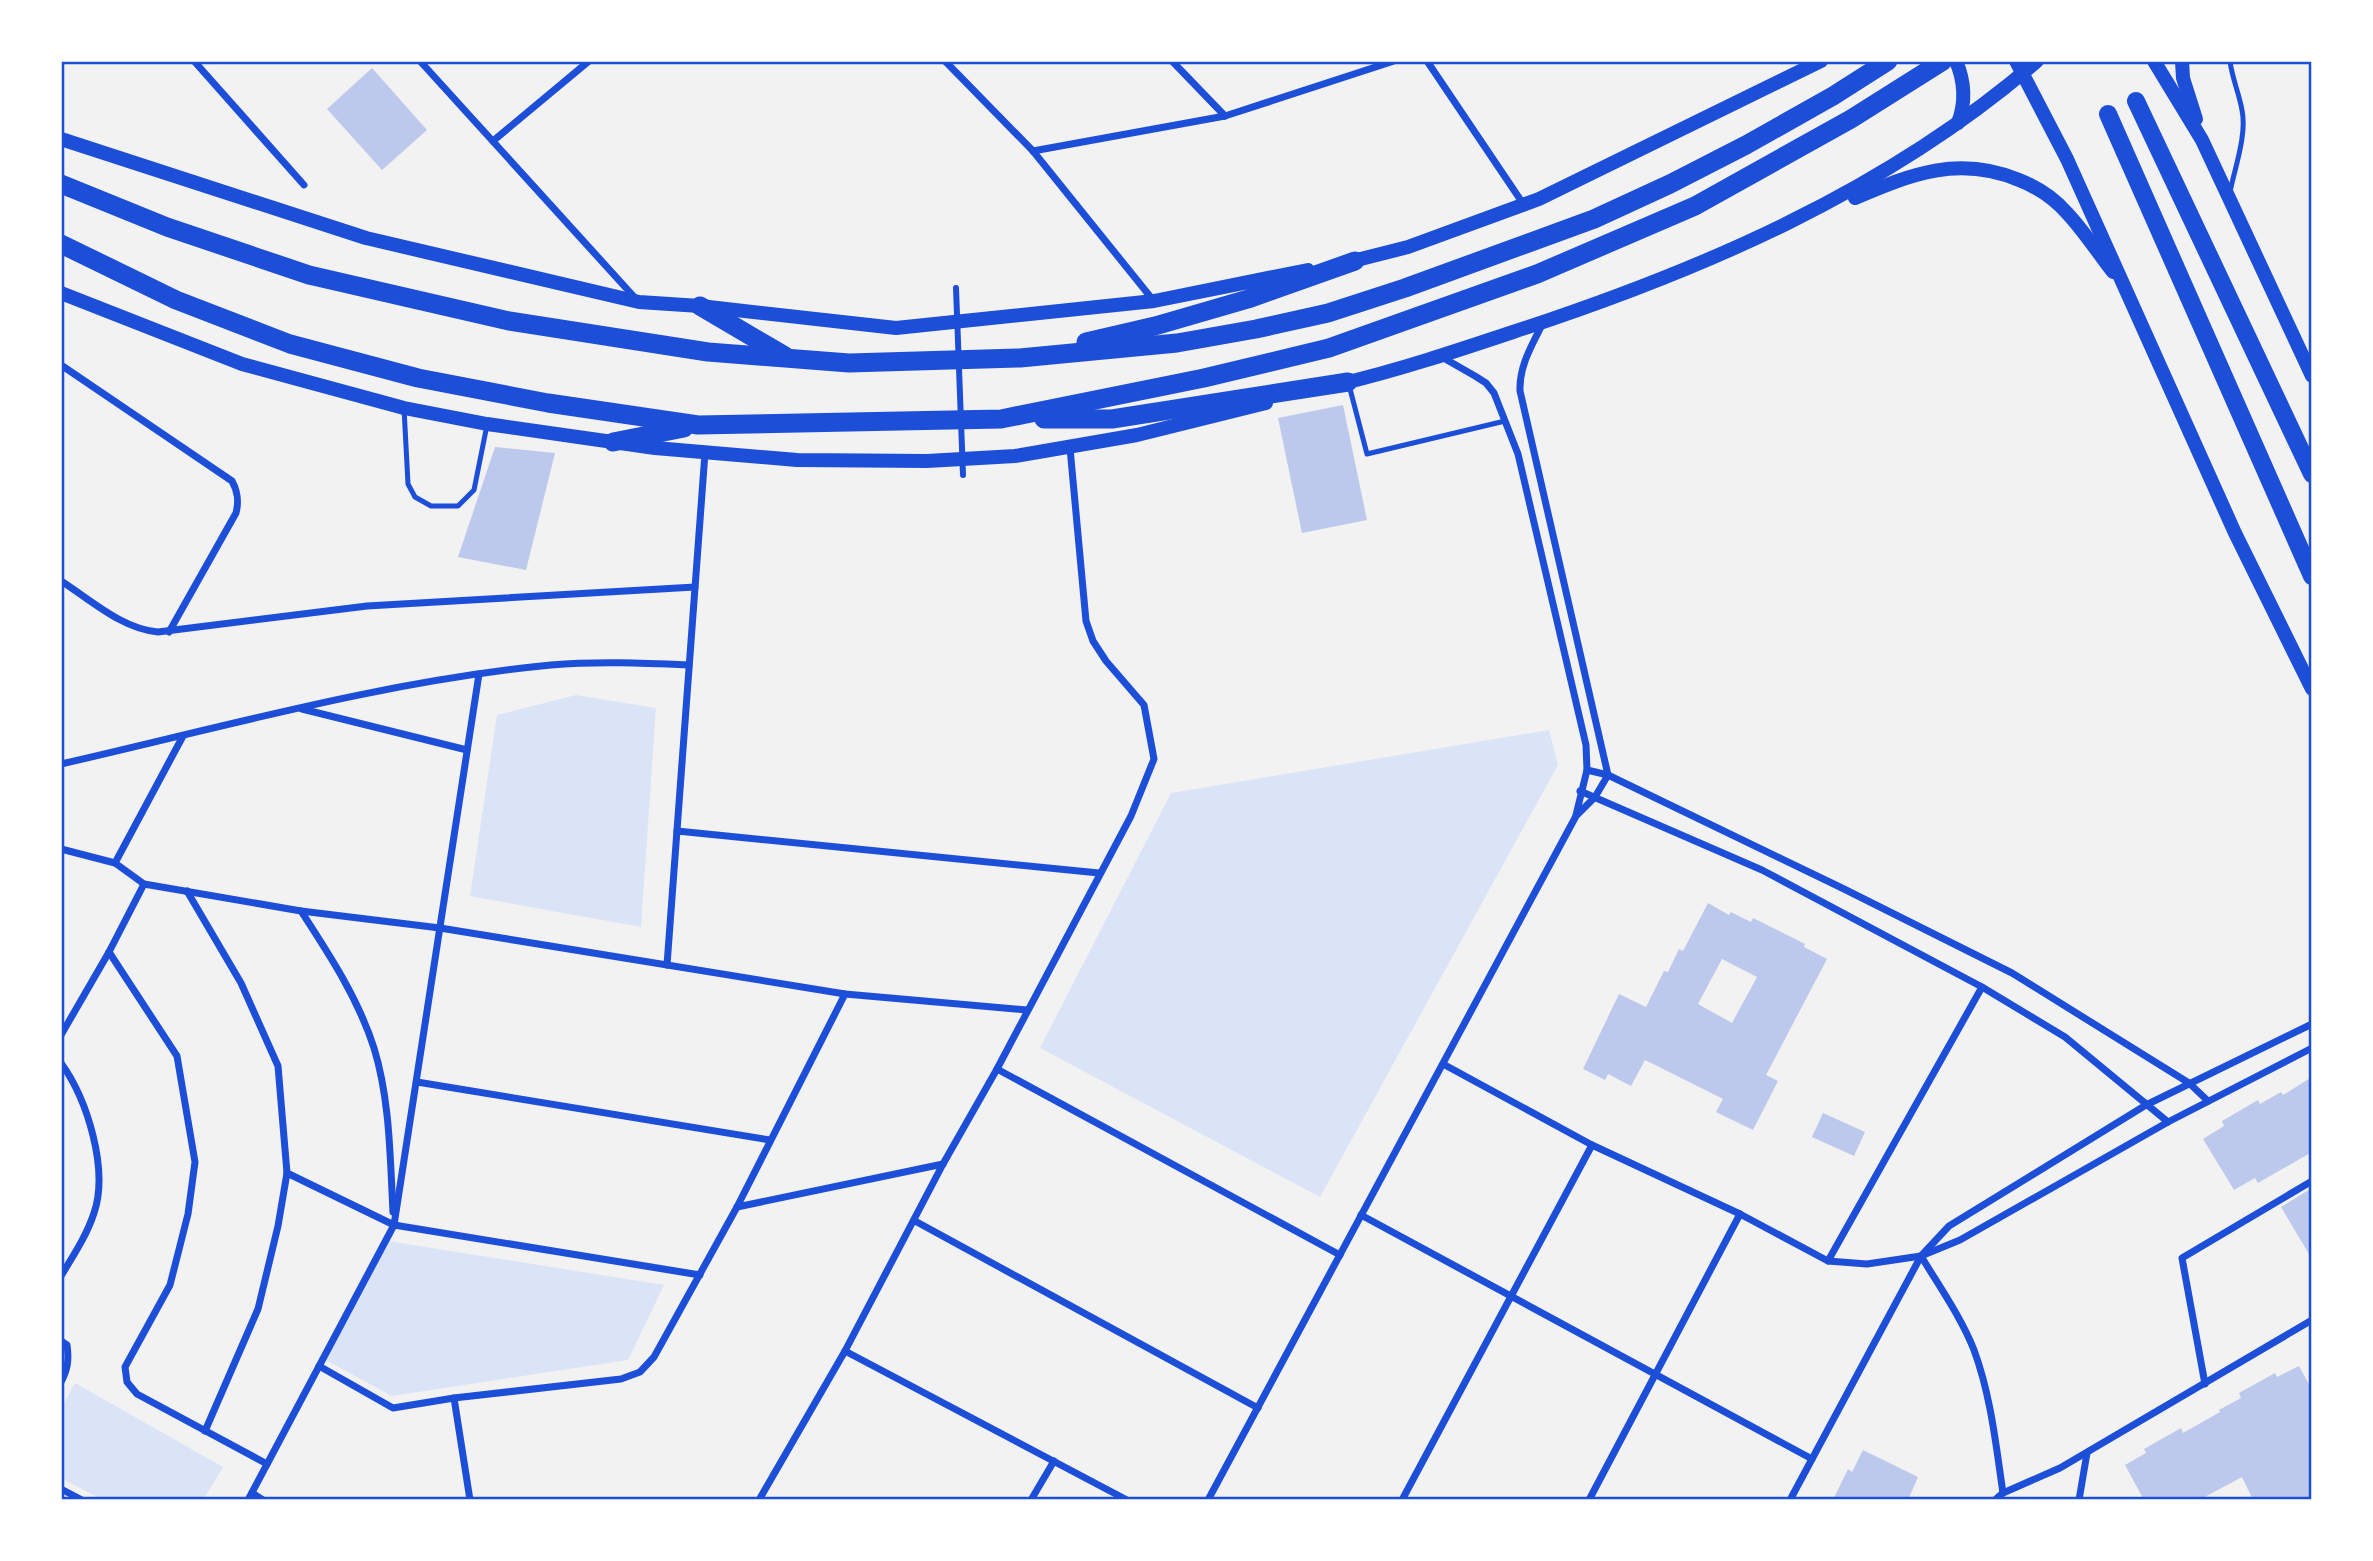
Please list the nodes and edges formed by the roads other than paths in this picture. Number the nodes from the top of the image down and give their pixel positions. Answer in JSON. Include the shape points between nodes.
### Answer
{"nodes":[{"id":1,"x":194,"y":61,"type":"edge"},
{"id":2,"x":420,"y":61,"type":"edge"},
{"id":3,"x":589,"y":61,"type":"edge"},
{"id":4,"x":945,"y":61,"type":"edge"},
{"id":5,"x":1172,"y":61,"type":"edge"},
{"id":6,"x":1394,"y":61,"type":"edge"},
{"id":7,"x":1427,"y":61,"type":"edge"},
{"id":8,"x":1821,"y":61,"type":"edge"},
{"id":9,"x":1888,"y":61,"type":"edge"},
{"id":10,"x":1943,"y":61,"type":"edge"},
{"id":11,"x":1956,"y":61,"type":"edge"},
{"id":12,"x":2037,"y":61,"type":"edge"},
{"id":13,"x":2154,"y":61,"type":"edge"},
{"id":14,"x":2182,"y":61,"type":"edge"},
{"id":15,"x":2230,"y":61,"type":"edge"},
{"id":16,"x":2019,"y":68,"type":"edge"},
{"id":17,"x":2136,"y":101,"type":"dead end"},
{"id":18,"x":2108,"y":114,"type":"dead end"},
{"id":19,"x":1225,"y":117,"type":"junction"},
{"id":20,"x":1958,"y":123,"type":"junction"},
{"id":21,"x":61,"y":139,"type":"edge"},
{"id":22,"x":493,"y":141,"type":"junction"},
{"id":23,"x":2202,"y":141,"type":"junction"},
{"id":24,"x":1033,"y":150,"type":"junction"},
{"id":25,"x":61,"y":184,"type":"edge"},
{"id":26,"x":304,"y":186,"type":"dead end"},
{"id":27,"x":2229,"y":197,"type":"junction"},
{"id":28,"x":1524,"y":205,"type":"junction"},
{"id":29,"x":61,"y":244,"type":"edge"},
{"id":30,"x":1724,"y":253,"type":"junction"},
{"id":31,"x":1355,"y":261,"type":"junction"},
{"id":32,"x":956,"y":288,"type":"dead end"},
{"id":33,"x":61,"y":293,"type":"edge"},
{"id":34,"x":2128,"y":293,"type":"junction"},
{"id":35,"x":1154,"y":301,"type":"junction"},
{"id":36,"x":639,"y":302,"type":"junction"},
{"id":37,"x":700,"y":306,"type":"junction"},
{"id":38,"x":1543,"y":323,"type":"junction"},
{"id":39,"x":1440,"y":356,"type":"junction"},
{"id":40,"x":789,"y":358,"type":"junction"},
{"id":41,"x":1020,"y":358,"type":"junction"},
{"id":42,"x":61,"y":365,"type":"edge"},
{"id":43,"x":2312,"y":376,"type":"edge"},
{"id":44,"x":1348,"y":382,"type":"junction"},
{"id":45,"x":404,"y":408,"type":"junction"},
{"id":46,"x":1001,"y":419,"type":"junction"},
{"id":47,"x":1504,"y":421,"type":"junction"},
{"id":48,"x":487,"y":424,"type":"junction"},
{"id":49,"x":698,"y":425,"type":"junction"},
{"id":50,"x":613,"y":442,"type":"junction"},
{"id":51,"x":1070,"y":448,"type":"junction"},
{"id":52,"x":705,"y":453,"type":"junction"},
{"id":53,"x":2312,"y":474,"type":"edge"},
{"id":54,"x":963,"y":475,"type":"dead end"},
{"id":55,"x":2312,"y":576,"type":"edge"},
{"id":56,"x":61,"y":581,"type":"edge"},
{"id":57,"x":695,"y":587,"type":"junction"},
{"id":58,"x":169,"y":632,"type":"junction"},
{"id":59,"x":689,"y":665,"type":"junction"},
{"id":60,"x":479,"y":674,"type":"junction"},
{"id":61,"x":2312,"y":689,"type":"edge"},
{"id":62,"x":299,"y":708,"type":"junction"},
{"id":63,"x":183,"y":736,"type":"junction"},
{"id":64,"x":467,"y":750,"type":"junction"},
{"id":65,"x":61,"y":764,"type":"edge"},
{"id":66,"x":1587,"y":770,"type":"junction"},
{"id":67,"x":1608,"y":775,"type":"junction"},
{"id":68,"x":1580,"y":791,"type":"junction"},
{"id":69,"x":1595,"y":797,"type":"junction"},
{"id":70,"x":1576,"y":816,"type":"junction"},
{"id":71,"x":677,"y":831,"type":"junction"},
{"id":72,"x":61,"y":849,"type":"edge"},
{"id":73,"x":116,"y":863,"type":"junction"},
{"id":74,"x":1099,"y":873,"type":"junction"},
{"id":75,"x":145,"y":884,"type":"junction"},
{"id":76,"x":187,"y":891,"type":"junction"},
{"id":77,"x":301,"y":911,"type":"junction"},
{"id":78,"x":440,"y":928,"type":"junction"},
{"id":79,"x":109,"y":952,"type":"junction"},
{"id":80,"x":667,"y":965,"type":"junction"},
{"id":81,"x":1982,"y":987,"type":"junction"},
{"id":82,"x":845,"y":994,"type":"junction"},
{"id":83,"x":1027,"y":1010,"type":"junction"},
{"id":84,"x":2312,"y":1024,"type":"edge"},
{"id":85,"x":61,"y":1035,"type":"edge"},
{"id":86,"x":2312,"y":1048,"type":"edge"},
{"id":87,"x":61,"y":1063,"type":"edge"},
{"id":88,"x":1443,"y":1064,"type":"junction"},
{"id":89,"x":997,"y":1069,"type":"junction"},
{"id":90,"x":418,"y":1082,"type":"junction"},
{"id":91,"x":2189,"y":1083,"type":"junction"},
{"id":92,"x":2208,"y":1101,"type":"junction"},
{"id":93,"x":2146,"y":1105,"type":"junction"},
{"id":94,"x":2168,"y":1122,"type":"junction"},
{"id":95,"x":770,"y":1140,"type":"junction"},
{"id":96,"x":1592,"y":1145,"type":"junction"},
{"id":97,"x":943,"y":1164,"type":"junction"},
{"id":98,"x":287,"y":1173,"type":"junction"},
{"id":99,"x":2312,"y":1181,"type":"edge"},
{"id":100,"x":737,"y":1207,"type":"junction"},
{"id":101,"x":1740,"y":1214,"type":"junction"},
{"id":102,"x":1361,"y":1215,"type":"junction"},
{"id":103,"x":915,"y":1221,"type":"junction"},
{"id":104,"x":394,"y":1225,"type":"junction"},
{"id":105,"x":1340,"y":1255,"type":"junction"},
{"id":106,"x":1921,"y":1256,"type":"junction"},
{"id":107,"x":1828,"y":1261,"type":"junction"},
{"id":108,"x":700,"y":1275,"type":"junction"},
{"id":109,"x":61,"y":1276,"type":"edge"},
{"id":110,"x":1511,"y":1296,"type":"junction"},
{"id":111,"x":2312,"y":1320,"type":"edge"},
{"id":112,"x":61,"y":1341,"type":"edge"},
{"id":113,"x":845,"y":1352,"type":"junction"},
{"id":114,"x":319,"y":1366,"type":"junction"},
{"id":115,"x":1655,"y":1374,"type":"junction"},
{"id":116,"x":61,"y":1382,"type":"edge"},
{"id":117,"x":2205,"y":1384,"type":"junction"},
{"id":118,"x":454,"y":1398,"type":"junction"},
{"id":119,"x":1258,"y":1408,"type":"junction"},
{"id":120,"x":205,"y":1431,"type":"junction"},
{"id":121,"x":2087,"y":1453,"type":"junction"},
{"id":122,"x":1812,"y":1459,"type":"junction"},
{"id":123,"x":1054,"y":1461,"type":"junction"},
{"id":124,"x":267,"y":1464,"type":"junction"},
{"id":125,"x":61,"y":1489,"type":"edge"},
{"id":126,"x":2003,"y":1493,"type":"junction"},
{"id":127,"x":250,"y":1497,"type":"edge"},
{"id":128,"x":82,"y":1500,"type":"edge"},
{"id":129,"x":263,"y":1500,"type":"edge"},
{"id":130,"x":470,"y":1500,"type":"edge"},
{"id":131,"x":759,"y":1500,"type":"edge"},
{"id":132,"x":1031,"y":1500,"type":"edge"},
{"id":133,"x":1127,"y":1500,"type":"edge"},
{"id":134,"x":1208,"y":1500,"type":"edge"},
{"id":135,"x":1402,"y":1500,"type":"edge"},
{"id":136,"x":1589,"y":1500,"type":"edge"},
{"id":137,"x":1790,"y":1500,"type":"edge"},
{"id":138,"x":1995,"y":1500,"type":"edge"},
{"id":139,"x":2079,"y":1500,"type":"edge"}],
"edges":[{"from":1,"to":26,"type":"street"},
{"from":2,"to":22,"type":"street"},
{"from":3,"to":22,"type":"street"},
{"from":4,"to":24,"type":"street"},
{"from":5,"to":19,"type":"street"},
{"from":6,"to":19,"type":"street"},
{"from":7,"to":28,"type":"street"},
{"from":8,"to":28,"type":"main road"},
{"from":9,"to":41,"type":"highway","via":[[1670,184],[1594,219],[1405,288],[1328,313],[1235,333]]},
{"from":10,"to":46,"type":"highway","via":[[1851,119],[1695,206],[1537,274],[1329,348]]},
{"from":11,"to":20,"type":"main road","via":[[1964,99]]},
{"from":12,"to":16,"type":"main road"},
{"from":13,"to":23,"type":"main road"},
{"from":14,"to":23,"type":"main road"},
{"from":15,"to":27,"type":"lane","via":[[2242,111]]},
{"from":16,"to":20,"type":"main road"},
{"from":16,"to":34,"type":"main road","via":[[2067,159]]},
{"from":17,"to":53,"type":"main road"},
{"from":18,"to":55,"type":"main road"},
{"from":19,"to":24,"type":"street"},
{"from":20,"to":30,"type":"main road","via":[[1860,186]]},
{"from":21,"to":36,"type":"main road","via":[[366,238]]},
{"from":22,"to":36,"type":"street"},
{"from":23,"to":27,"type":"main road"},
{"from":24,"to":35,"type":"street"},
{"from":25,"to":40,"type":"highway","via":[[167,227],[309,275],[509,321],[708,352]]},
{"from":27,"to":43,"type":"main road"},
{"from":28,"to":31,"type":"main road"},
{"from":29,"to":49,"type":"highway","via":[[176,300],[290,344],[418,378]]},
{"from":30,"to":34,"type":"main road","via":[[1893,182],[1938,170],[1985,169],[2030,184],[2067,212]]},
{"from":30,"to":38,"type":"main road"},
{"from":31,"to":35,"type":"main road"},
{"from":31,"to":41,"type":"highway","via":[[1155,326]]},
{"from":32,"to":54,"type":"street"},
{"from":33,"to":45,"type":"main road","via":[[242,364]]},
{"from":34,"to":61,"type":"main road","via":[[2235,533]]},
{"from":35,"to":37,"type":"main road","via":[[896,328]]},
{"from":36,"to":37,"type":"main road"},
{"from":37,"to":40,"type":"highway"},
{"from":38,"to":39,"type":"main road"},
{"from":38,"to":67,"type":"street","via":[[1525,361],[1520,391]]},
{"from":39,"to":44,"type":"main road"},
{"from":39,"to":47,"type":"street","via":[[1486,383]]},
{"from":40,"to":41,"type":"highway","via":[[849,363]]},
{"from":42,"to":58,"type":"street","via":[[232,481],[236,489],[236,513]]},
{"from":44,"to":46,"type":"highway","via":[[1112,419]]},
{"from":44,"to":47,"type":"lane","via":[[1367,454]]},
{"from":44,"to":51,"type":"main road"},
{"from":45,"to":48,"type":"main road"},
{"from":45,"to":48,"type":"lane","via":[[408,484],[415,497],[431,506],[458,506],[474,490]]},
{"from":46,"to":49,"type":"highway"},
{"from":47,"to":66,"type":"street","via":[[1521,467],[1586,745]]},
{"from":48,"to":50,"type":"main road"},
{"from":49,"to":50,"type":"highway"},
{"from":50,"to":52,"type":"main road"},
{"from":51,"to":52,"type":"main road","via":[[926,461],[797,460]]},
{"from":51,"to":74,"type":"street","via":[[1086,621],[1106,661],[1144,705],[1154,759],[1131,816]]},
{"from":52,"to":57,"type":"street"},
{"from":56,"to":58,"type":"street","via":[[129,625]]},
{"from":57,"to":58,"type":"street","via":[[367,606]]},
{"from":57,"to":59,"type":"street"},
{"from":59,"to":60,"type":"street","via":[[553,665]]},
{"from":59,"to":71,"type":"street"},
{"from":60,"to":62,"type":"street"},
{"from":60,"to":64,"type":"street"},
{"from":62,"to":63,"type":"street"},
{"from":62,"to":64,"type":"street"},
{"from":63,"to":65,"type":"street"},
{"from":63,"to":73,"type":"street"},
{"from":64,"to":78,"type":"street"},
{"from":66,"to":67,"type":"street"},
{"from":66,"to":68,"type":"street"},
{"from":67,"to":69,"type":"street"},
{"from":67,"to":91,"type":"street","via":[[2012,973]]},
{"from":68,"to":69,"type":"street"},
{"from":68,"to":70,"type":"street"},
{"from":69,"to":70,"type":"street"},
{"from":69,"to":81,"type":"street","via":[[1762,870]]},
{"from":70,"to":88,"type":"street"},
{"from":71,"to":74,"type":"street"},
{"from":71,"to":80,"type":"street"},
{"from":72,"to":73,"type":"street"},
{"from":73,"to":75,"type":"street"},
{"from":74,"to":83,"type":"street"},
{"from":75,"to":76,"type":"street"},
{"from":75,"to":79,"type":"street"},
{"from":76,"to":77,"type":"street"},
{"from":76,"to":98,"type":"street","via":[[241,983],[278,1066]]},
{"from":77,"to":78,"type":"street"},
{"from":77,"to":104,"type":"street","via":[[341,972],[374,1048],[388,1115]]},
{"from":78,"to":80,"type":"street"},
{"from":78,"to":90,"type":"street"},
{"from":79,"to":85,"type":"street"},
{"from":79,"to":120,"type":"street","via":[[177,1056],[195,1162],[188,1214],[170,1284],[125,1367],[127,1382],[137,1394]]},
{"from":80,"to":82,"type":"street"},
{"from":81,"to":93,"type":"street","via":[[2065,1037]]},
{"from":81,"to":107,"type":"street"},
{"from":82,"to":83,"type":"street"},
{"from":82,"to":95,"type":"street"},
{"from":83,"to":89,"type":"street"},
{"from":84,"to":91,"type":"street"},
{"from":86,"to":92,"type":"street"},
{"from":87,"to":109,"type":"street","via":[[76,1084],[95,1143],[98,1178],[95,1212]]},
{"from":88,"to":96,"type":"street"},
{"from":88,"to":102,"type":"street"},
{"from":89,"to":97,"type":"street"},
{"from":89,"to":105,"type":"street"},
{"from":90,"to":95,"type":"street"},
{"from":90,"to":104,"type":"street"},
{"from":91,"to":92,"type":"street"},
{"from":91,"to":93,"type":"street"},
{"from":92,"to":94,"type":"street"},
{"from":93,"to":94,"type":"street"},
{"from":93,"to":106,"type":"street","via":[[1949,1226]]},
{"from":94,"to":106,"type":"street","via":[[1960,1240]]},
{"from":95,"to":100,"type":"street"},
{"from":96,"to":101,"type":"street"},
{"from":96,"to":110,"type":"street"},
{"from":97,"to":100,"type":"street"},
{"from":97,"to":103,"type":"street"},
{"from":98,"to":104,"type":"street"},
{"from":98,"to":120,"type":"street","via":[[258,1309]]},
{"from":99,"to":117,"type":"street","via":[[2182,1258]]},
{"from":100,"to":108,"type":"street"},
{"from":101,"to":107,"type":"street"},
{"from":101,"to":115,"type":"street"},
{"from":102,"to":105,"type":"street"},
{"from":102,"to":110,"type":"street"},
{"from":103,"to":113,"type":"street"},
{"from":103,"to":119,"type":"street"},
{"from":104,"to":108,"type":"street"},
{"from":104,"to":114,"type":"street"},
{"from":105,"to":119,"type":"street"},
{"from":106,"to":107,"type":"street","via":[[1867,1264]]},
{"from":106,"to":122,"type":"street"},
{"from":106,"to":126,"type":"street","via":[[1965,1330],[1982,1371]]},
{"from":108,"to":118,"type":"street","via":[[654,1357],[640,1372],[621,1379]]},
{"from":110,"to":115,"type":"street"},
{"from":110,"to":135,"type":"street"},
{"from":111,"to":117,"type":"street"},
{"from":112,"to":116,"type":"street","via":[[67,1345],[69,1359]]},
{"from":113,"to":123,"type":"street"},
{"from":113,"to":131,"type":"street"},
{"from":114,"to":118,"type":"street","via":[[393,1408]]},
{"from":114,"to":124,"type":"street"},
{"from":115,"to":122,"type":"street"},
{"from":115,"to":136,"type":"street"},
{"from":117,"to":121,"type":"street"},
{"from":118,"to":130,"type":"street"},
{"from":119,"to":134,"type":"street"},
{"from":120,"to":124,"type":"street"},
{"from":121,"to":126,"type":"street"},
{"from":121,"to":139,"type":"street"},
{"from":122,"to":137,"type":"street"},
{"from":123,"to":132,"type":"street"},
{"from":123,"to":133,"type":"street"},
{"from":124,"to":127,"type":"street"},
{"from":125,"to":128,"type":"street"},
{"from":126,"to":138,"type":"street"},
{"from":127,"to":129,"type":"street"}]}
